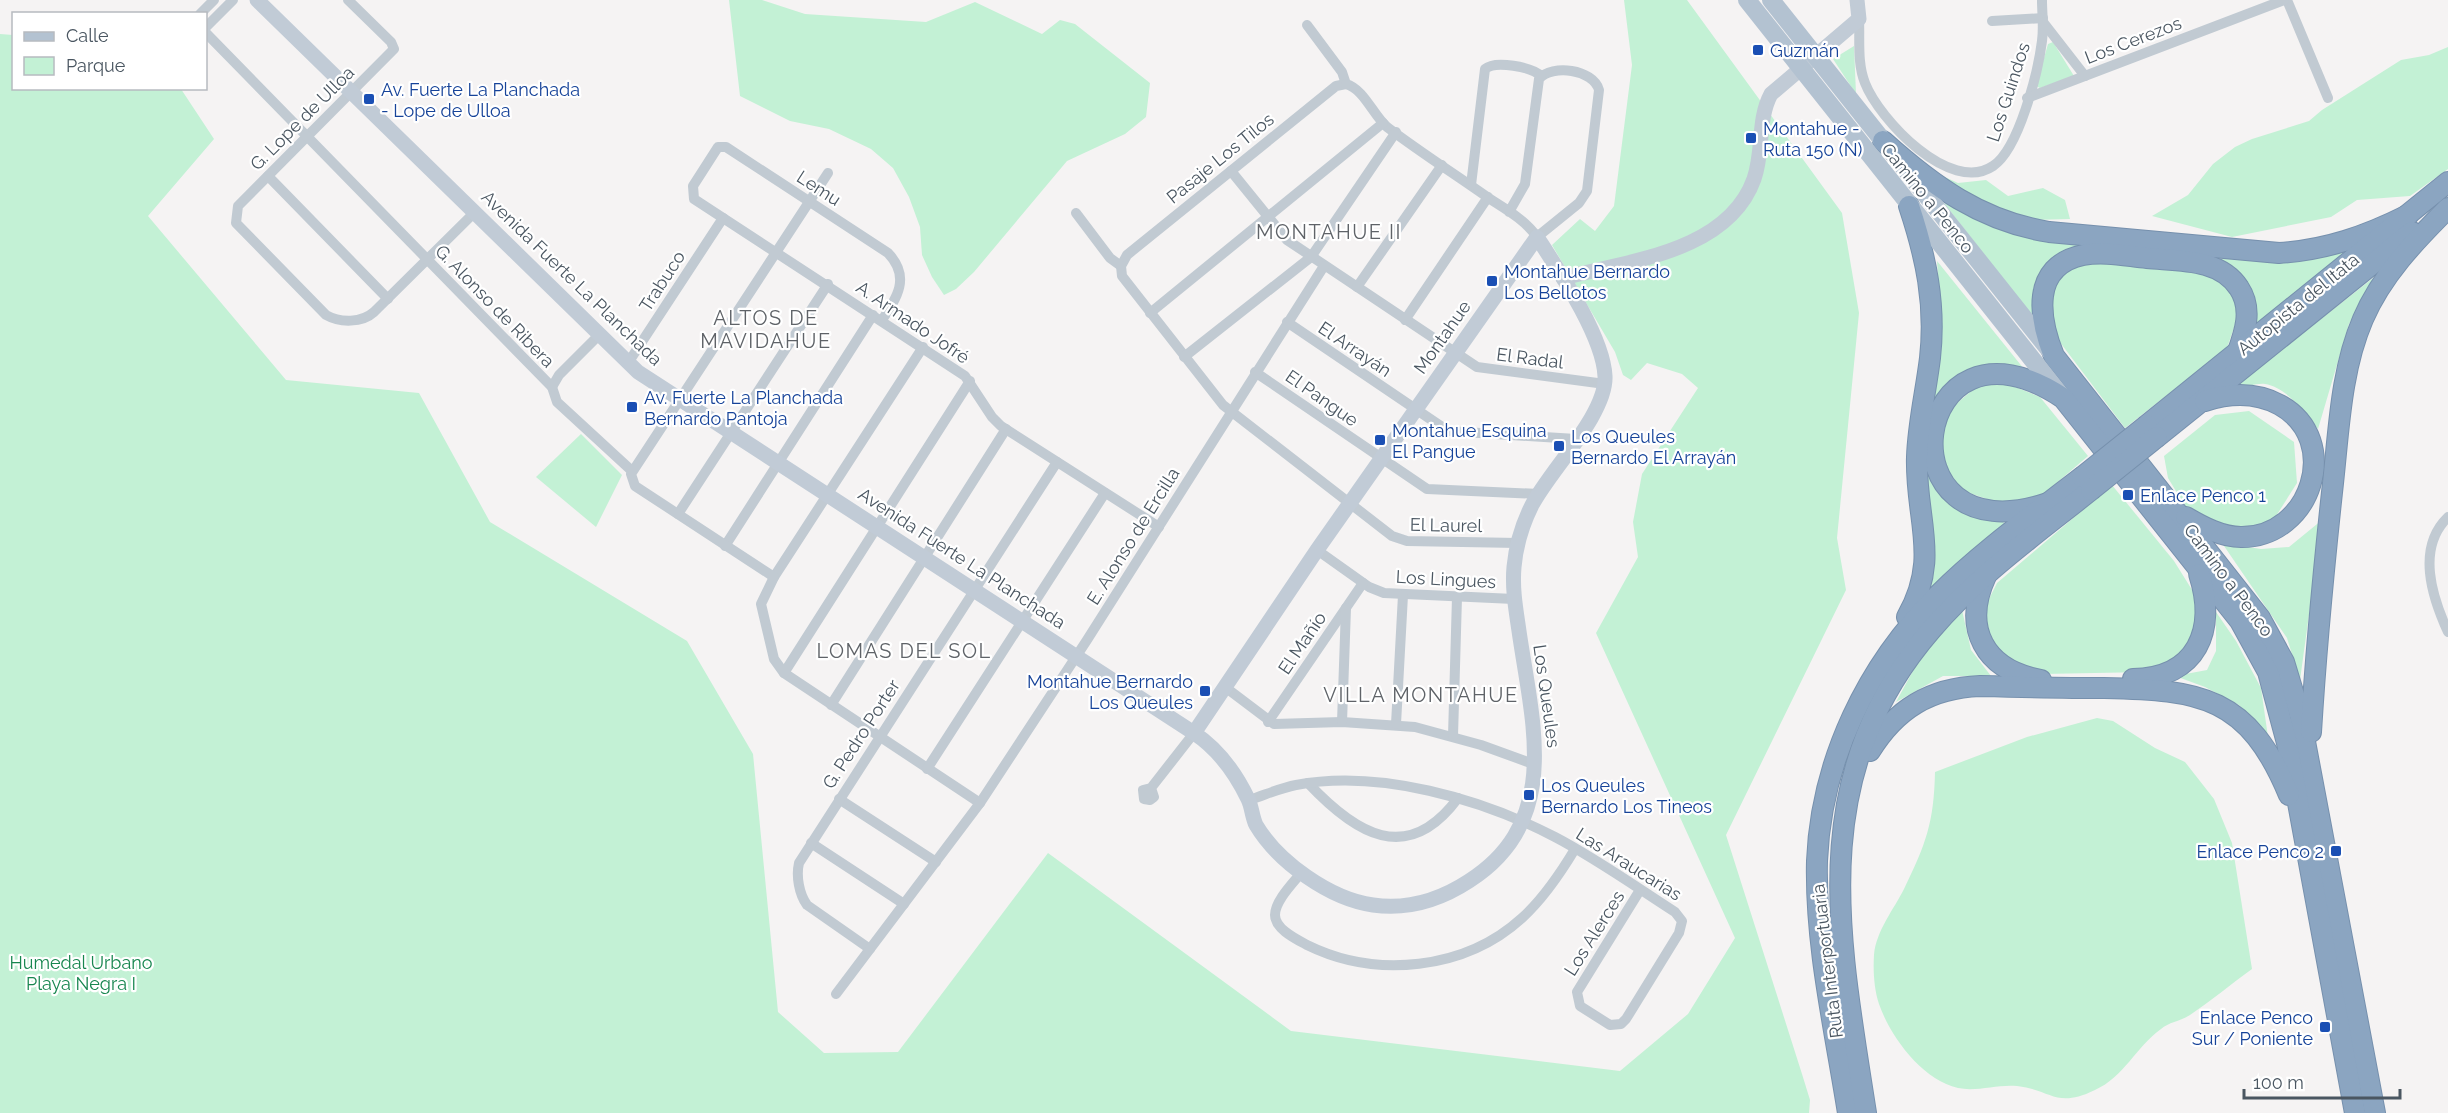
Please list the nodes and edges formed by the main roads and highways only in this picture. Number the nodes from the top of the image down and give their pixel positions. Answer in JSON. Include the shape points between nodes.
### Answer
{"nodes":[{"id":1,"x":1747,"y":0,"type":"edge"},
{"id":2,"x":1772,"y":0,"type":"edge"},
{"id":3,"x":1883,"y":141,"type":"junction"},
{"id":4,"x":2448,"y":182,"type":"edge"},
{"id":5,"x":1909,"y":206,"type":"junction"},
{"id":6,"x":2448,"y":206,"type":"edge"},
{"id":7,"x":2408,"y":215,"type":"junction"},
{"id":8,"x":2237,"y":354,"type":"junction"},
{"id":9,"x":2054,"y":356,"type":"junction"},
{"id":10,"x":2063,"y":398,"type":"junction"},
{"id":11,"x":2199,"y":403,"type":"junction"},
{"id":12,"x":2152,"y":431,"type":"junction"},
{"id":13,"x":2122,"y":457,"type":"junction"},
{"id":14,"x":2086,"y":483,"type":"junction"},
{"id":15,"x":2048,"y":503,"type":"junction"},
{"id":16,"x":2176,"y":509,"type":"junction"},
{"id":17,"x":2194,"y":564,"type":"junction"},
{"id":18,"x":1987,"y":573,"type":"junction"},
{"id":19,"x":1888,"y":653,"type":"junction"},
{"id":20,"x":2311,"y":771,"type":"junction"},
{"id":21,"x":1846,"y":802,"type":"junction"},
{"id":22,"x":2303,"y":833,"type":"junction"},
{"id":23,"x":1848,"y":1113,"type":"edge"},
{"id":24,"x":1866,"y":1113,"type":"edge"},
{"id":25,"x":2355,"y":1113,"type":"edge"},
{"id":26,"x":2375,"y":1113,"type":"edge"}],
"edges":[{"from":1,"to":5,"type":"main road","name":"Camino a Penco"},
{"from":2,"to":3,"type":"main road","name":"Camino a Penco"},
{"from":3,"to":7,"type":"highway","via":[[1935,186],[1965,205],[2016,225],[2049,231],[2279,253],[2344,243]]},
{"from":3,"to":9,"type":"main road","name":"Camino a Penco"},
{"from":4,"to":7,"type":"highway","name":"Autopista del Itata"},
{"from":5,"to":10,"type":"main road","name":"Camino a Penco"},
{"from":5,"to":19,"type":"highway","via":[[1925,255],[1932,309],[1930,360],[1917,458],[1926,565],[1919,594]]},
{"from":6,"to":11,"type":"highway","name":"Autopista del Itata"},
{"from":6,"to":20,"type":"highway","via":[[2400,259],[2375,295],[2359,329],[2348,369],[2315,652]]},
{"from":7,"to":8,"type":"highway","name":"Autopista del Itata"},
{"from":8,"to":9,"type":"highway","via":[[2247,308],[2240,289],[2229,276],[2201,264],[2098,254],[2078,256],[2064,263],[2046,284],[2041,314]]},
{"from":8,"to":12,"type":"highway","name":"Autopista del Itata"},
{"from":9,"to":13,"type":"highway","name":"Camino a Penco"},
{"from":10,"to":13,"type":"highway","name":"Camino a Penco"},
{"from":10,"to":15,"type":"highway","via":[[2022,376],[1985,375],[1966,382],[1952,394],[1932,433],[1935,468],[1961,499],[1998,512]]},
{"from":11,"to":12,"type":"highway","name":"Autopista del Itata"},
{"from":11,"to":16,"type":"highway","via":[[2246,395],[2283,407],[2307,432],[2315,455],[2314,473],[2305,500],[2292,516],[2259,535],[2221,534]]},
{"from":12,"to":14,"type":"highway","bridge":true},
{"from":13,"to":16,"type":"highway","name":"Camino a Penco"},
{"from":13,"to":17,"type":"highway","name":"Camino a Penco"},
{"from":14,"to":15,"type":"highway","name":"Ruta Interportuaria"},
{"from":14,"to":18,"type":"highway","name":"Ruta Interportuaria"},
{"from":15,"to":19,"type":"highway","name":"Ruta Interportuaria","via":[[1961,573],[1920,613]]},
{"from":16,"to":20,"type":"highway","name":"Camino a Penco","via":[[2250,603],[2276,643],[2296,697]]},
{"from":17,"to":18,"type":"highway","via":[[2203,587],[2206,612],[2200,644],[2178,668],[2144,679],[2041,680],[2006,668],[1987,650],[1977,627],[1977,602]]},
{"from":17,"to":22,"type":"highway","name":"Camino a Penco","via":[[2240,621],[2268,672],[2284,725]]},
{"from":18,"to":21,"type":"highway","name":"Ruta Interportuaria","via":[[1931,630],[1898,675],[1861,749]]},
{"from":19,"to":23,"type":"highway","name":"Ruta Interportuaria","via":[[1842,741],[1827,791],[1819,839],[1820,926]]},
{"from":20,"to":26,"type":"highway","name":"Camino a Penco"},
{"from":21,"to":22,"type":"highway","via":[[1865,759],[1890,722],[1908,707],[1940,692],[1980,686],[2170,690],[2207,700],[2249,728],[2279,771]]},
{"from":21,"to":24,"type":"highway","name":"Ruta Interportuaria","via":[[1838,874],[1840,929]]},
{"from":22,"to":25,"type":"highway","name":"Camino a Penco"}]}
